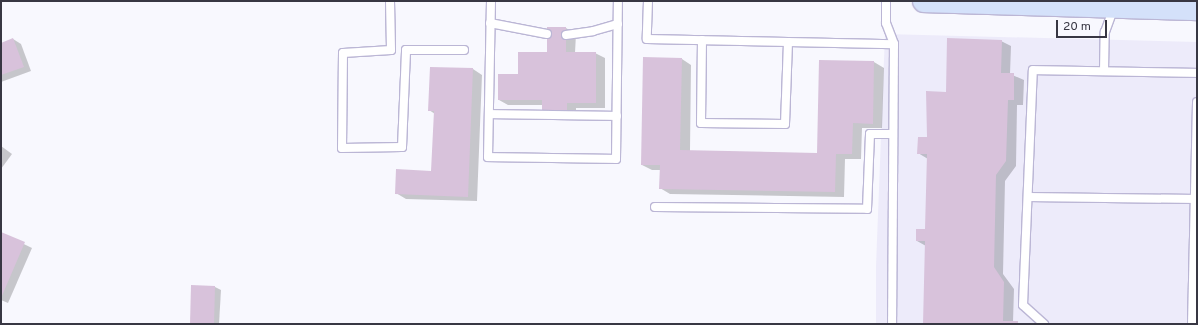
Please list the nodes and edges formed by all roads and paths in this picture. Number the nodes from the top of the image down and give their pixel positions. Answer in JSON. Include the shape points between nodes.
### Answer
{"nodes":[{"id":1,"x":390,"y":1,"type":"edge"},
{"id":2,"x":491,"y":1,"type":"edge"},
{"id":3,"x":618,"y":1,"type":"edge"},
{"id":4,"x":648,"y":1,"type":"edge"},
{"id":5,"x":886,"y":1,"type":"edge"},
{"id":6,"x":924,"y":1,"type":"edge"},
{"id":7,"x":1115,"y":4,"type":"edge"},
{"id":8,"x":1197,"y":9,"type":"edge"},
{"id":9,"x":490,"y":23,"type":"junction"},
{"id":10,"x":618,"y":24,"type":"junction"},
{"id":11,"x":547,"y":34,"type":"dead end"},
{"id":12,"x":566,"y":35,"type":"dead end"},
{"id":13,"x":702,"y":40,"type":"junction"},
{"id":14,"x":788,"y":42,"type":"junction"},
{"id":15,"x":894,"y":44,"type":"junction"},
{"id":16,"x":391,"y":50,"type":"junction"},
{"id":17,"x":406,"y":50,"type":"junction"},
{"id":18,"x":464,"y":50,"type":"dead end"},
{"id":19,"x":1104,"y":71,"type":"junction"},
{"id":20,"x":1197,"y":73,"type":"edge"},
{"id":21,"x":1197,"y":102,"type":"edge"},
{"id":22,"x":489,"y":114,"type":"junction"},
{"id":23,"x":617,"y":116,"type":"junction"},
{"id":24,"x":893,"y":134,"type":"junction"},
{"id":25,"x":1028,"y":196,"type":"junction"},
{"id":26,"x":1196,"y":199,"type":"edge"},
{"id":27,"x":655,"y":207,"type":"dead end"},
{"id":28,"x":1196,"y":237,"type":"edge"},
{"id":29,"x":892,"y":324,"type":"edge"},
{"id":30,"x":1044,"y":324,"type":"edge"},
{"id":31,"x":1192,"y":324,"type":"edge"}],
"edges":[{"from":1,"to":16,"type":"lane"},
{"from":2,"to":9,"type":"lane"},
{"from":3,"to":10,"type":"lane"},
{"from":4,"to":13,"type":"lane","via":[[647,39]]},
{"from":5,"to":15,"type":"lane","via":[[886,22]]},
{"from":6,"to":7,"type":"street"},
{"from":7,"to":8,"type":"street"},
{"from":7,"to":19,"type":"lane","via":[[1105,32]]},
{"from":9,"to":11,"type":"lane"},
{"from":9,"to":22,"type":"lane"},
{"from":10,"to":12,"type":"lane"},
{"from":10,"to":23,"type":"lane"},
{"from":13,"to":14,"type":"lane"},
{"from":13,"to":14,"type":"lane","via":[[701,123],[785,124]]},
{"from":14,"to":15,"type":"lane"},
{"from":15,"to":24,"type":"lane"},
{"from":16,"to":17,"type":"lane"},
{"from":16,"to":17,"type":"lane","via":[[343,53],[342,148],[402,147]]},
{"from":17,"to":18,"type":"lane"},
{"from":19,"to":20,"type":"lane"},
{"from":19,"to":25,"type":"lane","via":[[1033,70]]},
{"from":21,"to":26,"type":"lane"},
{"from":22,"to":23,"type":"lane"},
{"from":22,"to":23,"type":"lane","via":[[488,157],[616,159]]},
{"from":24,"to":27,"type":"lane","via":[[870,134],[867,209]]},
{"from":24,"to":29,"type":"lane"},
{"from":25,"to":26,"type":"lane"},
{"from":25,"to":30,"type":"lane","via":[[1023,305]]},
{"from":26,"to":28,"type":"lane"},
{"from":28,"to":31,"type":"lane"}]}
